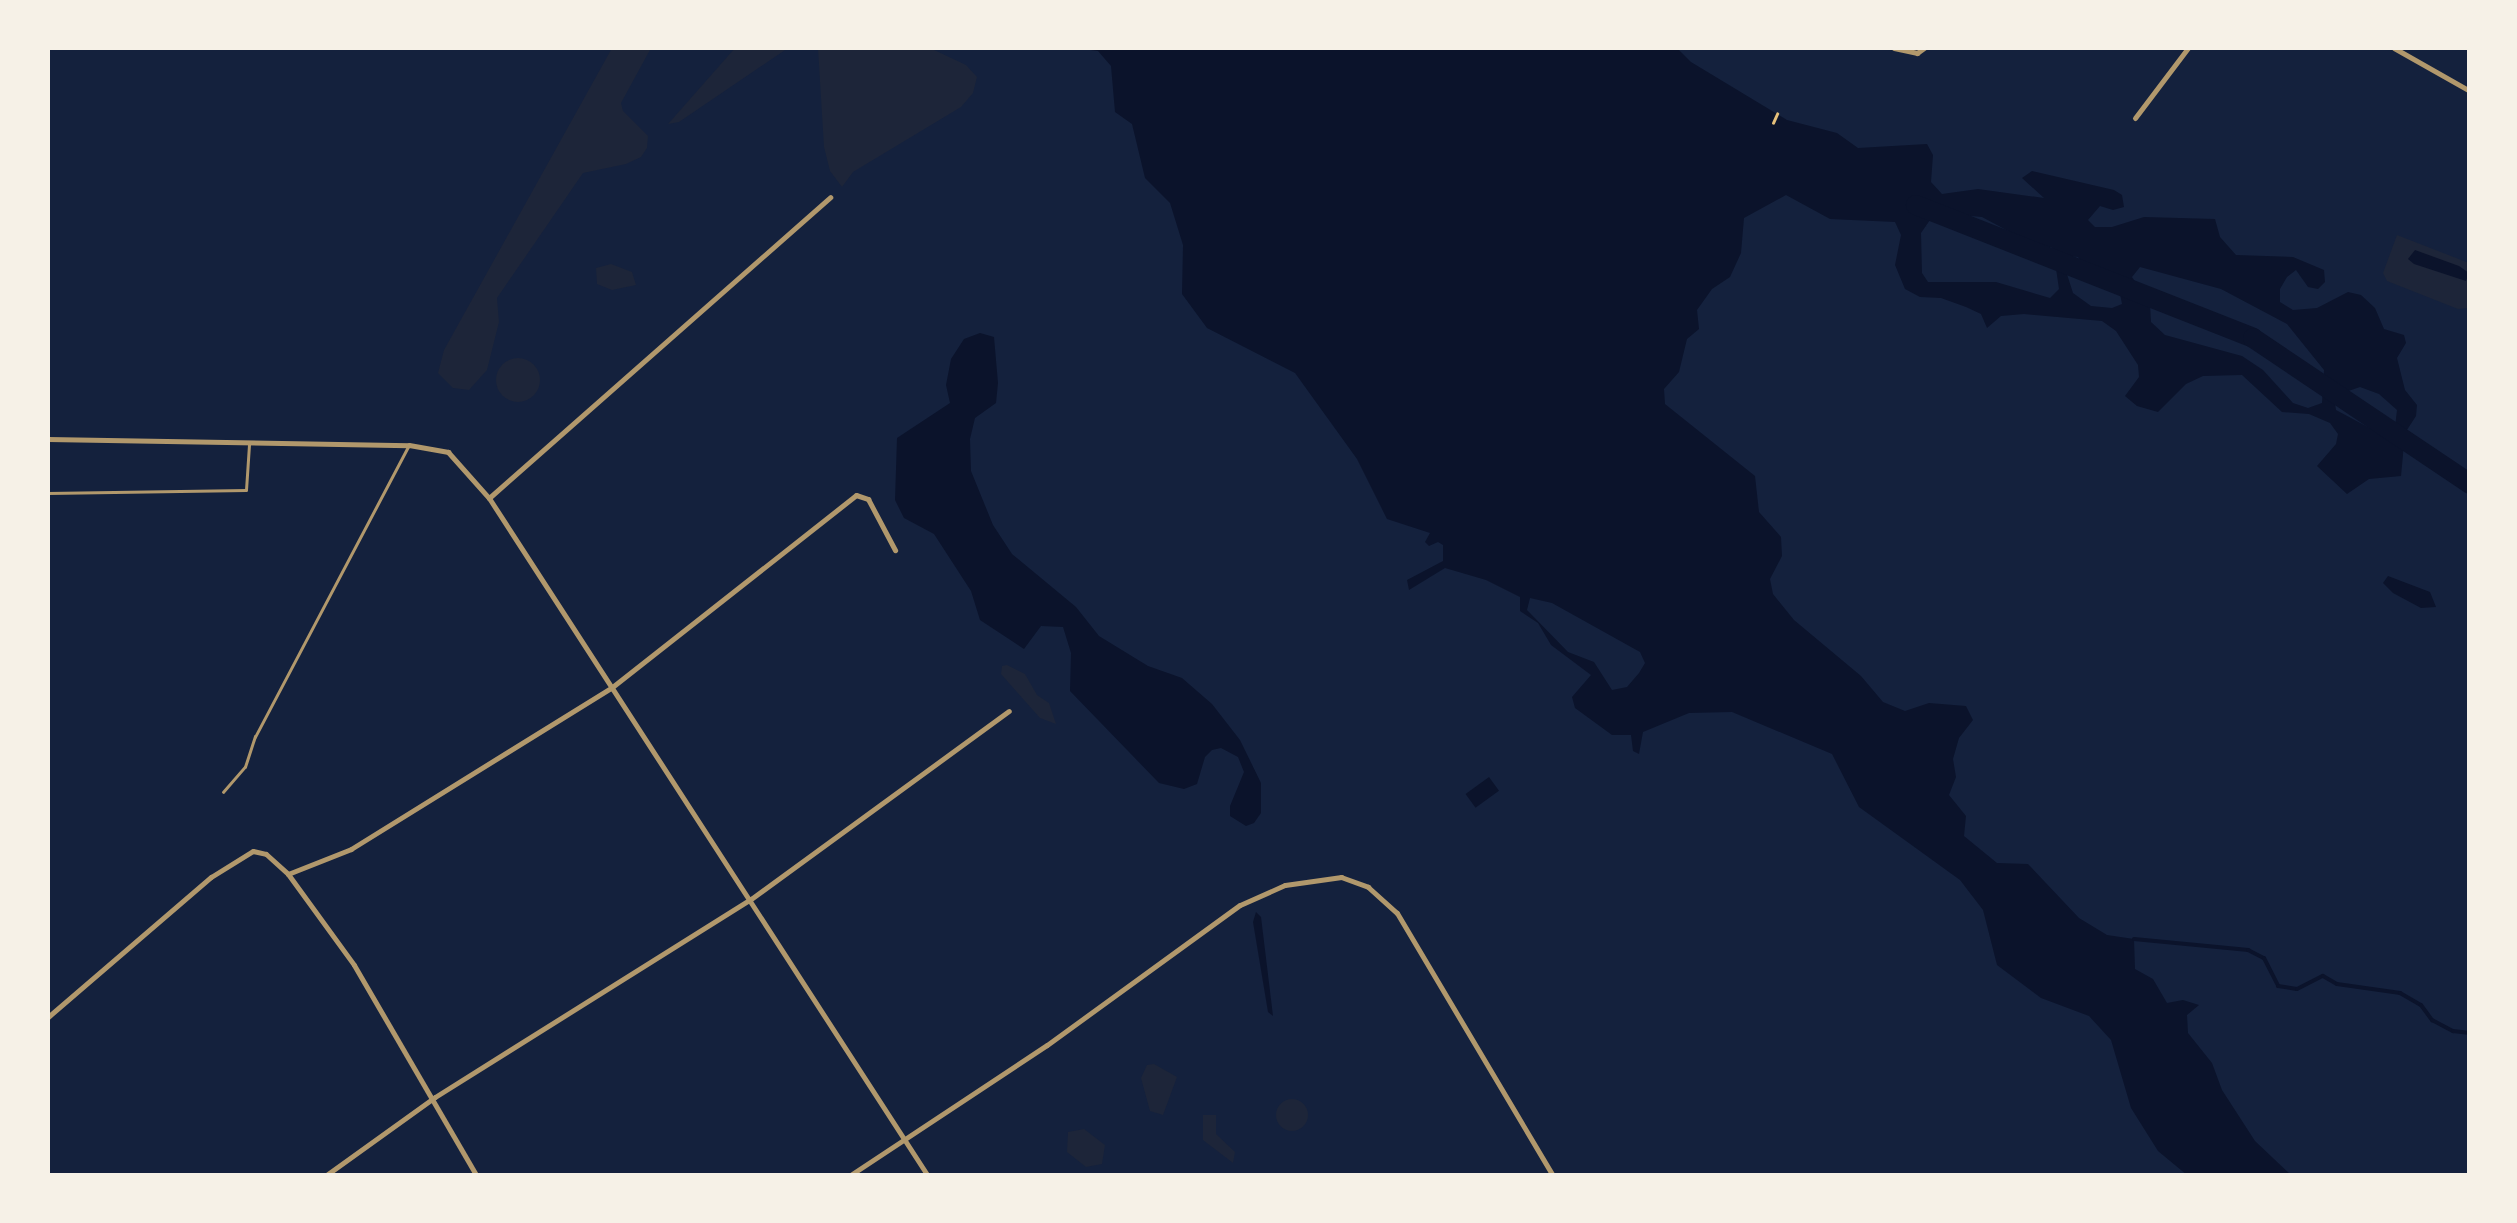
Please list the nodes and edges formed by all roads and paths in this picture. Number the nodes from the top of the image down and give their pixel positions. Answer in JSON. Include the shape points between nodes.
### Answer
{"nodes":[{"id":1,"x":1894,"y":48,"type":"edge"},
{"id":2,"x":1924,"y":48,"type":"edge"},
{"id":3,"x":2188,"y":48,"type":"edge"},
{"id":4,"x":2394,"y":48,"type":"edge"},
{"id":5,"x":2470,"y":91,"type":"edge"},
{"id":6,"x":1777,"y":114,"type":"dead end"},
{"id":7,"x":2135,"y":118,"type":"dead end"},
{"id":8,"x":1773,"y":122,"type":"dead end"},
{"id":9,"x":830,"y":197,"type":"dead end"},
{"id":10,"x":48,"y":438,"type":"edge"},
{"id":11,"x":250,"y":442,"type":"junction"},
{"id":12,"x":409,"y":445,"type":"junction"},
{"id":13,"x":48,"y":492,"type":"edge"},
{"id":14,"x":488,"y":498,"type":"junction"},
{"id":15,"x":895,"y":550,"type":"dead end"},
{"id":16,"x":611,"y":688,"type":"junction"},
{"id":17,"x":1009,"y":710,"type":"dead end"},
{"id":18,"x":223,"y":792,"type":"dead end"},
{"id":19,"x":288,"y":874,"type":"junction"},
{"id":20,"x":751,"y":898,"type":"junction"},
{"id":21,"x":48,"y":1017,"type":"edge"},
{"id":22,"x":435,"y":1097,"type":"junction"},
{"id":23,"x":906,"y":1141,"type":"junction"},
{"id":24,"x":326,"y":1176,"type":"edge"},
{"id":25,"x":477,"y":1176,"type":"edge"},
{"id":26,"x":850,"y":1176,"type":"edge"},
{"id":27,"x":928,"y":1176,"type":"edge"},
{"id":28,"x":1553,"y":1176,"type":"edge"}],
"edges":[{"from":1,"to":2,"type":"street"},
{"from":3,"to":7,"type":"street"},
{"from":4,"to":5,"type":"street"},
{"from":6,"to":8,"type":"path"},
{"from":9,"to":14,"type":"street"},
{"from":10,"to":11,"type":"street"},
{"from":11,"to":12,"type":"street"},
{"from":11,"to":13,"type":"lane","via":[[246,490]]},
{"from":12,"to":14,"type":"street","via":[[448,452]]},
{"from":12,"to":18,"type":"lane","via":[[245,767]]},
{"from":14,"to":16,"type":"street"},
{"from":15,"to":16,"type":"street","via":[[868,499],[856,494]]},
{"from":16,"to":19,"type":"street","via":[[351,849]]},
{"from":16,"to":20,"type":"street"},
{"from":17,"to":20,"type":"street"},
{"from":19,"to":21,"type":"street","via":[[254,851],[211,877]]},
{"from":19,"to":22,"type":"street","via":[[354,965]]},
{"from":20,"to":22,"type":"street"},
{"from":20,"to":23,"type":"street"},
{"from":22,"to":24,"type":"street"},
{"from":22,"to":25,"type":"street"},
{"from":23,"to":26,"type":"street"},
{"from":23,"to":27,"type":"street"},
{"from":23,"to":28,"type":"street","via":[[1240,905],[1285,885],[1341,877],[1368,887],[1397,913]]}]}
